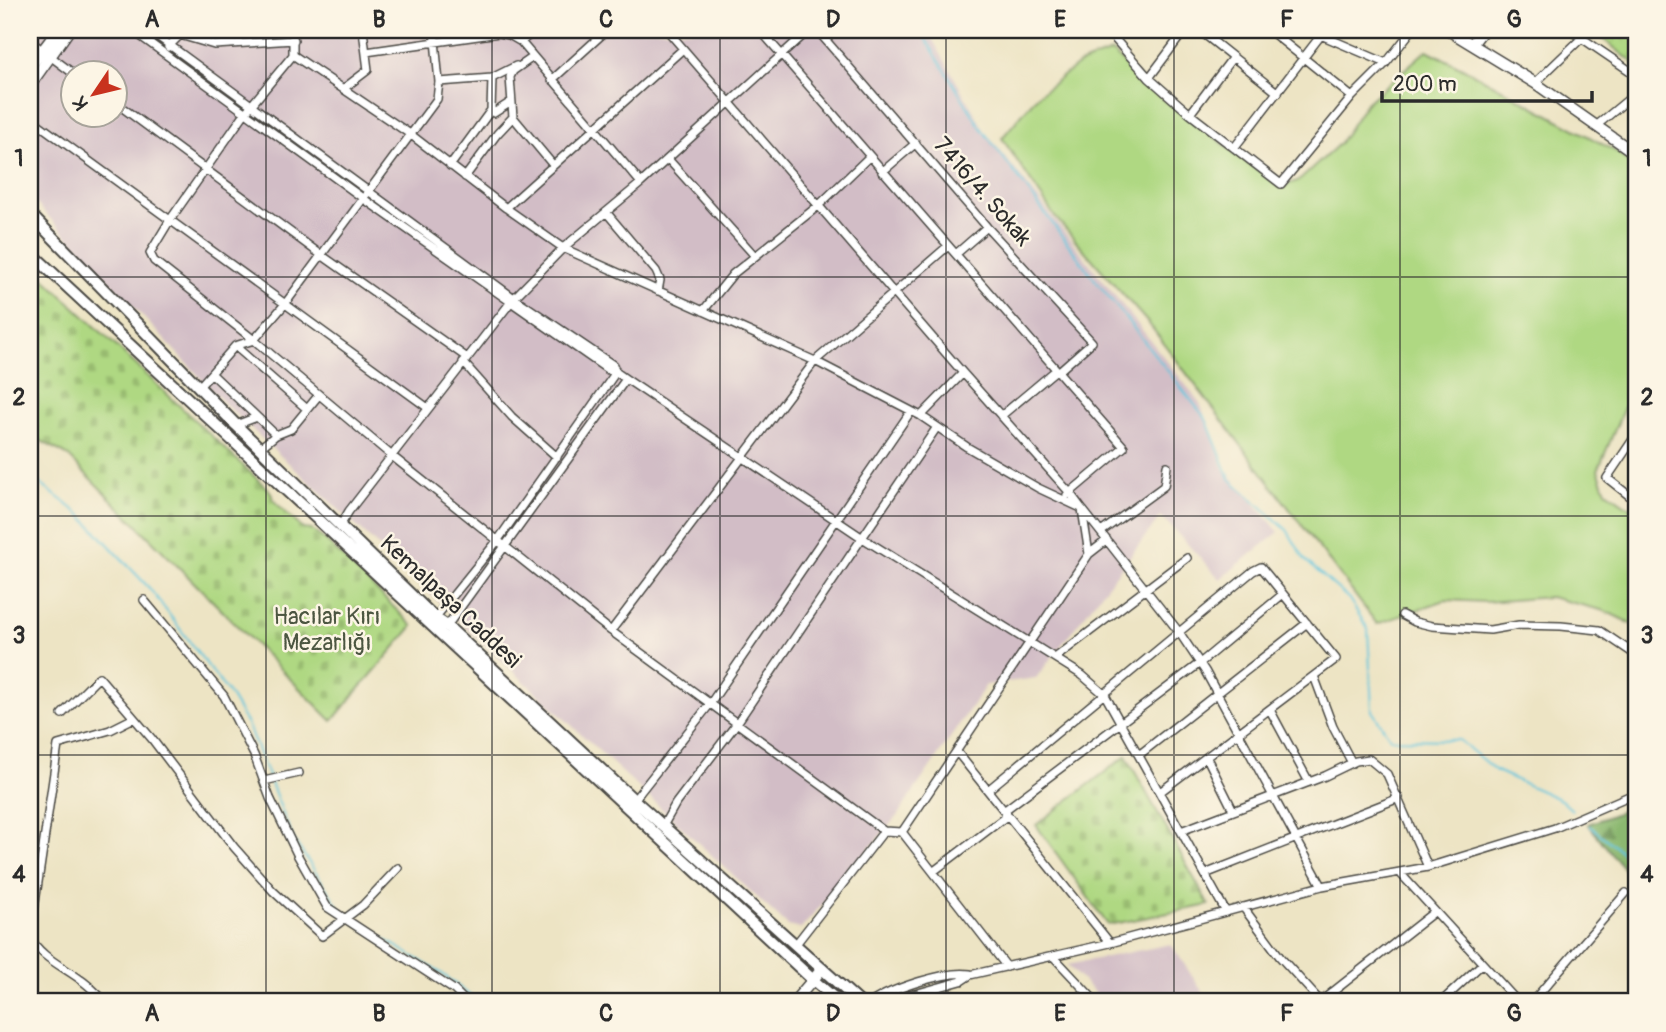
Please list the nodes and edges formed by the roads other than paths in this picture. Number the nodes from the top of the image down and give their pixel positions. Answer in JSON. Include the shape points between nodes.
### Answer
{"nodes":[{"id":1,"x":58,"y":30,"type":"edge"},
{"id":2,"x":69,"y":30,"type":"edge"},
{"id":3,"x":132,"y":30,"type":"edge"},
{"id":4,"x":149,"y":30,"type":"edge"},
{"id":5,"x":293,"y":30,"type":"edge"},
{"id":6,"x":363,"y":30,"type":"edge"},
{"id":7,"x":434,"y":30,"type":"edge"},
{"id":8,"x":535,"y":30,"type":"edge"},
{"id":9,"x":607,"y":30,"type":"edge"},
{"id":10,"x":667,"y":30,"type":"edge"},
{"id":11,"x":760,"y":30,"type":"edge"},
{"id":12,"x":808,"y":30,"type":"edge"},
{"id":13,"x":817,"y":30,"type":"edge"},
{"id":14,"x":1087,"y":30,"type":"edge"},
{"id":15,"x":1107,"y":30,"type":"edge"},
{"id":16,"x":1185,"y":30,"type":"edge"},
{"id":17,"x":1199,"y":30,"type":"edge"},
{"id":18,"x":1269,"y":30,"type":"edge"},
{"id":19,"x":1308,"y":30,"type":"edge"},
{"id":20,"x":1412,"y":30,"type":"edge"},
{"id":21,"x":1448,"y":30,"type":"edge"},
{"id":22,"x":1483,"y":30,"type":"edge"},
{"id":23,"x":1570,"y":30,"type":"edge"},
{"id":24,"x":1590,"y":30,"type":"edge"},
{"id":25,"x":182,"y":32,"type":"edge"},
{"id":26,"x":1323,"y":32,"type":"edge"},
{"id":27,"x":1581,"y":37,"type":"junction"},
{"id":28,"x":294,"y":40,"type":"junction"},
{"id":29,"x":30,"y":41,"type":"edge"},
{"id":30,"x":435,"y":41,"type":"junction"},
{"id":31,"x":522,"y":42,"type":"junction"},
{"id":32,"x":1473,"y":43,"type":"junction"},
{"id":33,"x":170,"y":44,"type":"junction"},
{"id":34,"x":683,"y":49,"type":"junction"},
{"id":35,"x":45,"y":52,"type":"junction"},
{"id":36,"x":366,"y":52,"type":"junction"},
{"id":37,"x":164,"y":53,"type":"junction"},
{"id":38,"x":781,"y":54,"type":"junction"},
{"id":39,"x":293,"y":55,"type":"junction"},
{"id":40,"x":1304,"y":56,"type":"junction"},
{"id":41,"x":533,"y":57,"type":"junction"},
{"id":42,"x":1233,"y":57,"type":"junction"},
{"id":43,"x":60,"y":63,"type":"edge"},
{"id":44,"x":1386,"y":63,"type":"junction"},
{"id":45,"x":30,"y":67,"type":"edge"},
{"id":46,"x":1636,"y":75,"type":"edge"},
{"id":47,"x":492,"y":78,"type":"junction"},
{"id":48,"x":1149,"y":78,"type":"junction"},
{"id":49,"x":552,"y":80,"type":"junction"},
{"id":50,"x":439,"y":82,"type":"junction"},
{"id":51,"x":1535,"y":83,"type":"junction"},
{"id":52,"x":30,"y":85,"type":"edge"},
{"id":53,"x":343,"y":89,"type":"junction"},
{"id":54,"x":1278,"y":93,"type":"junction"},
{"id":55,"x":1636,"y":93,"type":"edge"},
{"id":56,"x":1352,"y":97,"type":"junction"},
{"id":57,"x":511,"y":102,"type":"junction"},
{"id":58,"x":730,"y":102,"type":"junction"},
{"id":59,"x":252,"y":104,"type":"junction"},
{"id":60,"x":493,"y":112,"type":"junction"},
{"id":61,"x":130,"y":113,"type":"edge"},
{"id":62,"x":245,"y":113,"type":"junction"},
{"id":63,"x":1190,"y":114,"type":"junction"},
{"id":64,"x":513,"y":117,"type":"junction"},
{"id":65,"x":30,"y":118,"type":"edge"},
{"id":66,"x":505,"y":125,"type":"junction"},
{"id":67,"x":1596,"y":125,"type":"junction"},
{"id":68,"x":594,"y":129,"type":"junction"},
{"id":69,"x":410,"y":134,"type":"junction"},
{"id":70,"x":916,"y":143,"type":"junction"},
{"id":71,"x":1234,"y":148,"type":"junction"},
{"id":72,"x":1636,"y":154,"type":"edge"},
{"id":73,"x":869,"y":158,"type":"junction"},
{"id":74,"x":668,"y":159,"type":"junction"},
{"id":75,"x":553,"y":165,"type":"junction"},
{"id":76,"x":450,"y":166,"type":"junction"},
{"id":77,"x":206,"y":169,"type":"junction"},
{"id":78,"x":882,"y":172,"type":"junction"},
{"id":79,"x":465,"y":177,"type":"junction"},
{"id":80,"x":641,"y":183,"type":"junction"},
{"id":81,"x":369,"y":189,"type":"junction"},
{"id":82,"x":364,"y":199,"type":"junction"},
{"id":83,"x":818,"y":206,"type":"junction"},
{"id":84,"x":506,"y":208,"type":"junction"},
{"id":85,"x":606,"y":212,"type":"junction"},
{"id":86,"x":30,"y":214,"type":"edge"},
{"id":87,"x":170,"y":220,"type":"junction"},
{"id":88,"x":987,"y":227,"type":"junction"},
{"id":89,"x":948,"y":246,"type":"junction"},
{"id":90,"x":563,"y":248,"type":"junction"},
{"id":91,"x":30,"y":252,"type":"edge"},
{"id":92,"x":320,"y":254,"type":"junction"},
{"id":93,"x":956,"y":254,"type":"junction"},
{"id":94,"x":755,"y":256,"type":"junction"},
{"id":95,"x":658,"y":291,"type":"junction"},
{"id":96,"x":894,"y":294,"type":"junction"},
{"id":97,"x":512,"y":300,"type":"junction"},
{"id":98,"x":285,"y":304,"type":"junction"},
{"id":99,"x":703,"y":311,"type":"junction"},
{"id":100,"x":254,"y":340,"type":"junction"},
{"id":101,"x":235,"y":346,"type":"junction"},
{"id":102,"x":464,"y":360,"type":"junction"},
{"id":103,"x":815,"y":361,"type":"junction"},
{"id":104,"x":1057,"y":371,"type":"junction"},
{"id":105,"x":616,"y":372,"type":"junction"},
{"id":106,"x":963,"y":373,"type":"junction"},
{"id":107,"x":212,"y":374,"type":"junction"},
{"id":108,"x":626,"y":379,"type":"junction"},
{"id":109,"x":200,"y":387,"type":"junction"},
{"id":110,"x":318,"y":396,"type":"junction"},
{"id":111,"x":428,"y":408,"type":"junction"},
{"id":112,"x":307,"y":409,"type":"junction"},
{"id":113,"x":911,"y":411,"type":"junction"},
{"id":114,"x":920,"y":416,"type":"junction"},
{"id":115,"x":1001,"y":416,"type":"junction"},
{"id":116,"x":257,"y":417,"type":"junction"},
{"id":117,"x":236,"y":425,"type":"junction"},
{"id":118,"x":937,"y":427,"type":"junction"},
{"id":119,"x":276,"y":435,"type":"junction"},
{"id":120,"x":1636,"y":435,"type":"edge"},
{"id":121,"x":261,"y":447,"type":"junction"},
{"id":122,"x":391,"y":456,"type":"junction"},
{"id":123,"x":557,"y":457,"type":"junction"},
{"id":124,"x":741,"y":457,"type":"junction"},
{"id":125,"x":1167,"y":466,"type":"dead end"},
{"id":126,"x":1070,"y":493,"type":"junction"},
{"id":127,"x":1062,"y":500,"type":"junction"},
{"id":128,"x":1636,"y":501,"type":"edge"},
{"id":129,"x":1082,"y":509,"type":"junction"},
{"id":130,"x":835,"y":519,"type":"junction"},
{"id":131,"x":340,"y":526,"type":"junction"},
{"id":132,"x":1101,"y":532,"type":"junction"},
{"id":133,"x":864,"y":538,"type":"junction"},
{"id":134,"x":1107,"y":540,"type":"junction"},
{"id":135,"x":501,"y":543,"type":"junction"},
{"id":136,"x":1090,"y":554,"type":"junction"},
{"id":137,"x":1187,"y":558,"type":"dead end"},
{"id":138,"x":1146,"y":590,"type":"junction"},
{"id":139,"x":1283,"y":594,"type":"junction"},
{"id":140,"x":144,"y":600,"type":"dead end"},
{"id":141,"x":1402,"y":615,"type":"dead end"},
{"id":142,"x":435,"y":618,"type":"junction"},
{"id":143,"x":1307,"y":623,"type":"junction"},
{"id":144,"x":447,"y":626,"type":"junction"},
{"id":145,"x":611,"y":631,"type":"junction"},
{"id":146,"x":1179,"y":632,"type":"junction"},
{"id":147,"x":1031,"y":643,"type":"junction"},
{"id":148,"x":1636,"y":653,"type":"edge"},
{"id":149,"x":1055,"y":658,"type":"junction"},
{"id":150,"x":1200,"y":663,"type":"junction"},
{"id":151,"x":1314,"y":676,"type":"junction"},
{"id":152,"x":1105,"y":695,"type":"junction"},
{"id":153,"x":1218,"y":695,"type":"junction"},
{"id":154,"x":710,"y":704,"type":"junction"},
{"id":155,"x":1270,"y":710,"type":"junction"},
{"id":156,"x":62,"y":714,"type":"dead end"},
{"id":157,"x":134,"y":718,"type":"junction"},
{"id":158,"x":737,"y":723,"type":"junction"},
{"id":159,"x":1121,"y":723,"type":"junction"},
{"id":160,"x":1239,"y":733,"type":"junction"},
{"id":161,"x":957,"y":751,"type":"junction"},
{"id":162,"x":1139,"y":755,"type":"junction"},
{"id":163,"x":1207,"y":758,"type":"junction"},
{"id":164,"x":1352,"y":763,"type":"junction"},
{"id":165,"x":299,"y":773,"type":"dead end"},
{"id":166,"x":268,"y":780,"type":"junction"},
{"id":167,"x":1309,"y":782,"type":"junction"},
{"id":168,"x":988,"y":790,"type":"junction"},
{"id":169,"x":1636,"y":791,"type":"edge"},
{"id":170,"x":1160,"y":792,"type":"junction"},
{"id":171,"x":1271,"y":795,"type":"junction"},
{"id":172,"x":1399,"y":798,"type":"junction"},
{"id":173,"x":635,"y":800,"type":"junction"},
{"id":174,"x":1233,"y":810,"type":"junction"},
{"id":175,"x":1006,"y":813,"type":"junction"},
{"id":176,"x":663,"y":826,"type":"junction"},
{"id":177,"x":884,"y":831,"type":"junction"},
{"id":178,"x":1181,"y":831,"type":"junction"},
{"id":179,"x":902,"y":832,"type":"junction"},
{"id":180,"x":1295,"y":839,"type":"junction"},
{"id":181,"x":1428,"y":867,"type":"junction"},
{"id":182,"x":398,"y":868,"type":"dead end"},
{"id":183,"x":934,"y":871,"type":"junction"},
{"id":184,"x":1400,"y":873,"type":"junction"},
{"id":185,"x":1205,"y":874,"type":"junction"},
{"id":186,"x":1322,"y":887,"type":"junction"},
{"id":187,"x":1626,"y":893,"type":"dead end"},
{"id":188,"x":1242,"y":907,"type":"junction"},
{"id":189,"x":1226,"y":912,"type":"junction"},
{"id":190,"x":1434,"y":912,"type":"junction"},
{"id":191,"x":347,"y":918,"type":"junction"},
{"id":192,"x":30,"y":937,"type":"edge"},
{"id":193,"x":1110,"y":943,"type":"junction"},
{"id":194,"x":796,"y":944,"type":"junction"},
{"id":195,"x":1053,"y":956,"type":"junction"},
{"id":196,"x":1482,"y":964,"type":"junction"},
{"id":197,"x":1007,"y":967,"type":"junction"},
{"id":198,"x":822,"y":969,"type":"junction"},
{"id":199,"x":970,"y":975,"type":"junction"},
{"id":200,"x":813,"y":980,"type":"junction"},
{"id":201,"x":898,"y":1000,"type":"edge"},
{"id":202,"x":106,"y":1002,"type":"edge"},
{"id":203,"x":466,"y":1002,"type":"edge"},
{"id":204,"x":794,"y":1002,"type":"edge"},
{"id":205,"x":839,"y":1002,"type":"edge"},
{"id":206,"x":859,"y":1002,"type":"edge"},
{"id":207,"x":872,"y":1002,"type":"edge"},
{"id":208,"x":886,"y":1002,"type":"edge"},
{"id":209,"x":1096,"y":1002,"type":"edge"},
{"id":210,"x":1321,"y":1002,"type":"edge"},
{"id":211,"x":1441,"y":1002,"type":"edge"},
{"id":212,"x":1518,"y":1002,"type":"edge"},
{"id":213,"x":1531,"y":1002,"type":"edge"}],
"edges":[{"from":1,"to":35,"type":"street"},
{"from":2,"to":35,"type":"street"},
{"from":3,"to":37,"type":"street"},
{"from":4,"to":33,"type":"street"},
{"from":5,"to":28,"type":"street"},
{"from":6,"to":36,"type":"street"},
{"from":7,"to":30,"type":"street"},
{"from":8,"to":31,"type":"street"},
{"from":9,"to":49,"type":"street"},
{"from":10,"to":34,"type":"street"},
{"from":11,"to":38,"type":"street"},
{"from":12,"to":38,"type":"street"},
{"from":13,"to":70,"type":"street","name":"7416/4. Sokak"},
{"from":14,"to":15,"type":"street","via":[[1095,35]]},
{"from":15,"to":48,"type":"street"},
{"from":16,"to":48,"type":"street"},
{"from":17,"to":42,"type":"street"},
{"from":18,"to":40,"type":"street"},
{"from":19,"to":26,"type":"street"},
{"from":20,"to":44,"type":"street"},
{"from":21,"to":32,"type":"street"},
{"from":22,"to":32,"type":"street"},
{"from":23,"to":27,"type":"street"},
{"from":24,"to":27,"type":"street"},
{"from":25,"to":28,"type":"street","via":[[214,45]]},
{"from":25,"to":33,"type":"street"},
{"from":26,"to":40,"type":"street"},
{"from":26,"to":44,"type":"street"},
{"from":27,"to":46,"type":"street"},
{"from":27,"to":51,"type":"street"},
{"from":28,"to":39,"type":"street"},
{"from":29,"to":35,"type":"street"},
{"from":30,"to":31,"type":"street","via":[[499,33]]},
{"from":30,"to":36,"type":"street"},
{"from":30,"to":50,"type":"street"},
{"from":31,"to":41,"type":"street"},
{"from":32,"to":51,"type":"street"},
{"from":33,"to":37,"type":"street"},
{"from":33,"to":59,"type":"street"},
{"from":34,"to":58,"type":"street"},
{"from":34,"to":68,"type":"street"},
{"from":35,"to":43,"type":"street"},
{"from":35,"to":45,"type":"street"},
{"from":35,"to":52,"type":"street"},
{"from":36,"to":53,"type":"street","via":[[368,70]]},
{"from":37,"to":62,"type":"street"},
{"from":38,"to":58,"type":"street"},
{"from":38,"to":73,"type":"street"},
{"from":39,"to":53,"type":"street"},
{"from":39,"to":59,"type":"street"},
{"from":40,"to":54,"type":"street"},
{"from":40,"to":56,"type":"street"},
{"from":41,"to":47,"type":"street"},
{"from":41,"to":49,"type":"street"},
{"from":41,"to":57,"type":"street","via":[[510,77]]},
{"from":42,"to":54,"type":"street"},
{"from":42,"to":63,"type":"street"},
{"from":44,"to":56,"type":"street"},
{"from":47,"to":50,"type":"street"},
{"from":47,"to":60,"type":"street"},
{"from":48,"to":63,"type":"street"},
{"from":49,"to":68,"type":"street"},
{"from":50,"to":69,"type":"street","via":[[436,99]]},
{"from":51,"to":67,"type":"street"},
{"from":53,"to":69,"type":"street"},
{"from":54,"to":71,"type":"street"},
{"from":55,"to":67,"type":"street"},
{"from":56,"to":71,"type":"street","via":[[1282,184]]},
{"from":57,"to":60,"type":"street"},
{"from":57,"to":64,"type":"street"},
{"from":58,"to":74,"type":"street"},
{"from":58,"to":83,"type":"street"},
{"from":59,"to":62,"type":"street"},
{"from":59,"to":81,"type":"street"},
{"from":60,"to":66,"type":"street"},
{"from":60,"to":76,"type":"street"},
{"from":61,"to":77,"type":"street"},
{"from":62,"to":77,"type":"street"},
{"from":62,"to":82,"type":"street"},
{"from":63,"to":71,"type":"street"},
{"from":64,"to":66,"type":"street"},
{"from":64,"to":75,"type":"street"},
{"from":65,"to":87,"type":"street"},
{"from":66,"to":79,"type":"street"},
{"from":67,"to":72,"type":"street"},
{"from":68,"to":75,"type":"street"},
{"from":68,"to":80,"type":"street"},
{"from":69,"to":76,"type":"street"},
{"from":69,"to":81,"type":"street"},
{"from":70,"to":78,"type":"street"},
{"from":70,"to":88,"type":"street","name":"7416/4. Sokak"},
{"from":73,"to":78,"type":"street"},
{"from":73,"to":83,"type":"street"},
{"from":74,"to":80,"type":"street"},
{"from":74,"to":94,"type":"street"},
{"from":75,"to":84,"type":"street"},
{"from":76,"to":79,"type":"street"},
{"from":77,"to":87,"type":"street"},
{"from":77,"to":92,"type":"street"},
{"from":78,"to":89,"type":"street"},
{"from":79,"to":84,"type":"street"},
{"from":80,"to":85,"type":"street"},
{"from":81,"to":82,"type":"street"},
{"from":81,"to":97,"type":"street"},
{"from":82,"to":92,"type":"street"},
{"from":82,"to":97,"type":"street"},
{"from":83,"to":94,"type":"street"},
{"from":83,"to":96,"type":"street"},
{"from":84,"to":90,"type":"street"},
{"from":85,"to":90,"type":"street"},
{"from":85,"to":95,"type":"street","via":[[656,271]]},
{"from":86,"to":109,"type":"main road","name":"Kemalpaşa Caddesi"},
{"from":87,"to":98,"type":"street"},
{"from":87,"to":100,"type":"street","via":[[150,253],[154,261]]},
{"from":88,"to":93,"type":"street"},
{"from":88,"to":104,"type":"street","name":"7416/4. Sokak","via":[[1092,342]]},
{"from":89,"to":93,"type":"street"},
{"from":89,"to":96,"type":"street"},
{"from":90,"to":95,"type":"street"},
{"from":90,"to":97,"type":"street"},
{"from":91,"to":200,"type":"main road","name":"Kemalpaşa Caddesi"},
{"from":92,"to":98,"type":"street"},
{"from":92,"to":102,"type":"street"},
{"from":93,"to":104,"type":"street"},
{"from":94,"to":99,"type":"street","via":[[733,274]]},
{"from":95,"to":99,"type":"street"},
{"from":96,"to":103,"type":"street"},
{"from":96,"to":106,"type":"street"},
{"from":97,"to":102,"type":"street"},
{"from":97,"to":105,"type":"street"},
{"from":98,"to":100,"type":"street"},
{"from":98,"to":111,"type":"street"},
{"from":99,"to":103,"type":"street"},
{"from":100,"to":101,"type":"street"},
{"from":100,"to":110,"type":"street"},
{"from":101,"to":107,"type":"street"},
{"from":101,"to":112,"type":"street"},
{"from":102,"to":111,"type":"street"},
{"from":102,"to":123,"type":"street","via":[[512,418]]},
{"from":103,"to":113,"type":"street"},
{"from":103,"to":124,"type":"street"},
{"from":104,"to":115,"type":"street"},
{"from":104,"to":126,"type":"street","via":[[1124,447]]},
{"from":105,"to":108,"type":"street"},
{"from":105,"to":123,"type":"street"},
{"from":106,"to":114,"type":"street"},
{"from":106,"to":115,"type":"street"},
{"from":107,"to":109,"type":"street"},
{"from":107,"to":116,"type":"street"},
{"from":108,"to":124,"type":"street"},
{"from":108,"to":135,"type":"street"},
{"from":109,"to":117,"type":"main road","name":"Kemalpaşa Caddesi"},
{"from":110,"to":112,"type":"street"},
{"from":110,"to":122,"type":"street"},
{"from":111,"to":122,"type":"street"},
{"from":112,"to":119,"type":"street","via":[[291,429]]},
{"from":113,"to":114,"type":"street"},
{"from":113,"to":130,"type":"street"},
{"from":114,"to":118,"type":"street"},
{"from":115,"to":126,"type":"street"},
{"from":116,"to":117,"type":"street"},
{"from":116,"to":119,"type":"street"},
{"from":117,"to":121,"type":"main road","name":"Kemalpaşa Caddesi"},
{"from":118,"to":127,"type":"street"},
{"from":118,"to":133,"type":"street"},
{"from":119,"to":121,"type":"street"},
{"from":120,"to":128,"type":"street","via":[[1607,478]]},
{"from":121,"to":131,"type":"main road","name":"Kemalpaşa Caddesi"},
{"from":122,"to":131,"type":"street"},
{"from":122,"to":135,"type":"street"},
{"from":123,"to":135,"type":"street"},
{"from":124,"to":130,"type":"street"},
{"from":124,"to":145,"type":"street"},
{"from":125,"to":132,"type":"street","via":[[1164,486]]},
{"from":126,"to":127,"type":"street"},
{"from":126,"to":129,"type":"street"},
{"from":127,"to":129,"type":"street"},
{"from":129,"to":132,"type":"street"},
{"from":129,"to":136,"type":"street"},
{"from":130,"to":133,"type":"street"},
{"from":130,"to":154,"type":"street"},
{"from":131,"to":142,"type":"main road","name":"Kemalpaşa Caddesi"},
{"from":132,"to":134,"type":"street"},
{"from":133,"to":147,"type":"street"},
{"from":133,"to":158,"type":"street"},
{"from":134,"to":136,"type":"street"},
{"from":134,"to":138,"type":"street"},
{"from":135,"to":142,"type":"street"},
{"from":135,"to":144,"type":"street"},
{"from":135,"to":145,"type":"street"},
{"from":136,"to":147,"type":"street"},
{"from":137,"to":138,"type":"street"},
{"from":138,"to":146,"type":"street"},
{"from":138,"to":149,"type":"street"},
{"from":139,"to":143,"type":"street"},
{"from":139,"to":146,"type":"street","via":[[1261,567]]},
{"from":139,"to":150,"type":"street"},
{"from":140,"to":166,"type":"street","via":[[224,696]]},
{"from":141,"to":148,"type":"street","via":[[1432,626],[1599,630]]},
{"from":142,"to":144,"type":"main road","name":"Kemalpaşa Caddesi"},
{"from":143,"to":151,"type":"street","via":[[1336,659]]},
{"from":143,"to":153,"type":"street"},
{"from":144,"to":173,"type":"main road","name":"Kemalpaşa Caddesi"},
{"from":145,"to":154,"type":"street"},
{"from":146,"to":150,"type":"street"},
{"from":146,"to":152,"type":"street"},
{"from":147,"to":149,"type":"street"},
{"from":147,"to":161,"type":"street"},
{"from":149,"to":152,"type":"street"},
{"from":150,"to":153,"type":"street"},
{"from":150,"to":159,"type":"street"},
{"from":151,"to":155,"type":"street"},
{"from":151,"to":164,"type":"street"},
{"from":152,"to":159,"type":"street"},
{"from":152,"to":168,"type":"street"},
{"from":153,"to":160,"type":"street"},
{"from":153,"to":162,"type":"street"},
{"from":154,"to":158,"type":"street"},
{"from":154,"to":173,"type":"street"},
{"from":155,"to":160,"type":"street"},
{"from":155,"to":167,"type":"street"},
{"from":156,"to":157,"type":"street","via":[[99,677]]},
{"from":157,"to":191,"type":"street","via":[[272,891],[322,936]]},
{"from":157,"to":192,"type":"street","via":[[58,745]]},
{"from":158,"to":176,"type":"street"},
{"from":158,"to":177,"type":"street"},
{"from":159,"to":162,"type":"street"},
{"from":159,"to":175,"type":"street"},
{"from":160,"to":163,"type":"street"},
{"from":160,"to":171,"type":"street"},
{"from":161,"to":168,"type":"street"},
{"from":161,"to":179,"type":"street"},
{"from":162,"to":170,"type":"street"},
{"from":163,"to":170,"type":"street"},
{"from":163,"to":174,"type":"street"},
{"from":164,"to":167,"type":"street"},
{"from":164,"to":172,"type":"street","via":[[1369,759],[1380,767]]},
{"from":165,"to":166,"type":"street"},
{"from":166,"to":191,"type":"street","via":[[298,856],[327,907]]},
{"from":167,"to":171,"type":"street"},
{"from":168,"to":175,"type":"street"},
{"from":169,"to":181,"type":"street","via":[[1555,828]]},
{"from":170,"to":178,"type":"street"},
{"from":171,"to":174,"type":"street"},
{"from":171,"to":180,"type":"street"},
{"from":172,"to":180,"type":"street"},
{"from":172,"to":181,"type":"street"},
{"from":173,"to":176,"type":"main road","name":"Kemalpaşa Caddesi"},
{"from":174,"to":178,"type":"street"},
{"from":175,"to":183,"type":"street"},
{"from":175,"to":193,"type":"street"},
{"from":176,"to":194,"type":"main road","name":"Kemalpaşa Caddesi"},
{"from":177,"to":179,"type":"street"},
{"from":177,"to":194,"type":"street"},
{"from":178,"to":185,"type":"street"},
{"from":179,"to":183,"type":"street"},
{"from":180,"to":185,"type":"street"},
{"from":180,"to":186,"type":"street"},
{"from":181,"to":184,"type":"street"},
{"from":182,"to":191,"type":"street"},
{"from":183,"to":197,"type":"street"},
{"from":184,"to":186,"type":"street"},
{"from":184,"to":190,"type":"street"},
{"from":185,"to":189,"type":"street"},
{"from":186,"to":188,"type":"street"},
{"from":187,"to":213,"type":"street"},
{"from":188,"to":189,"type":"street"},
{"from":188,"to":210,"type":"street"},
{"from":189,"to":193,"type":"street"},
{"from":190,"to":196,"type":"street"},
{"from":190,"to":210,"type":"street"},
{"from":191,"to":203,"type":"street"},
{"from":192,"to":202,"type":"street","via":[[42,953]]},
{"from":193,"to":195,"type":"street"},
{"from":194,"to":198,"type":"main road","name":"Kemalpaşa Caddesi"},
{"from":195,"to":197,"type":"street"},
{"from":195,"to":209,"type":"street"},
{"from":196,"to":211,"type":"street"},
{"from":196,"to":212,"type":"street"},
{"from":197,"to":199,"type":"street"},
{"from":198,"to":200,"type":"street"},
{"from":198,"to":206,"type":"main road","name":"Kemalpaşa Caddesi"},
{"from":199,"to":201,"type":"street"},
{"from":199,"to":207,"type":"street","via":[[960,972],[900,988]]},
{"from":200,"to":204,"type":"street"},
{"from":200,"to":205,"type":"main road","name":"Kemalpaşa Caddesi"},
{"from":201,"to":208,"type":"street"}]}
